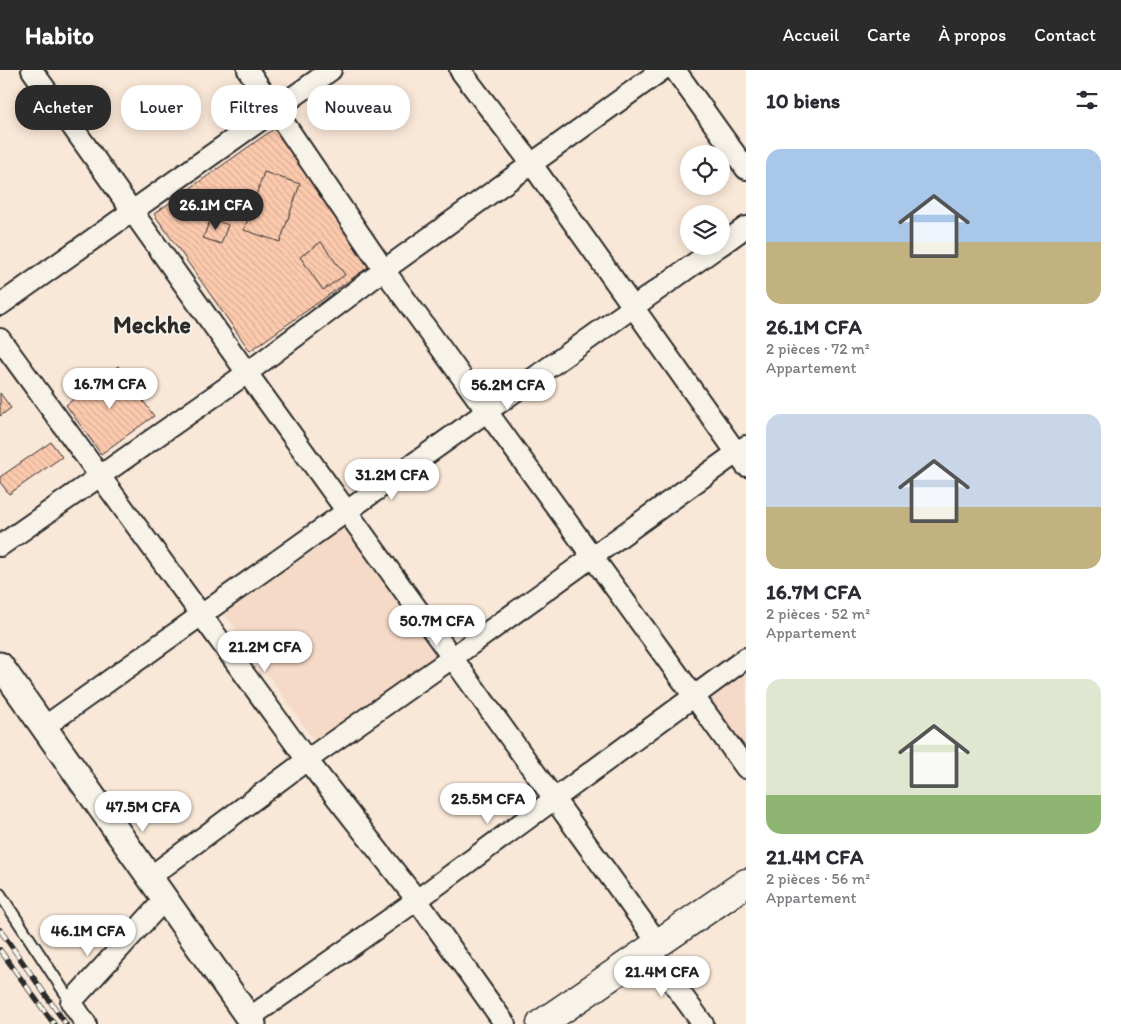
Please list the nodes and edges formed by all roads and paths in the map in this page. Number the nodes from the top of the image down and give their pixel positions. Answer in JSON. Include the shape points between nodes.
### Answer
{"nodes":[{"id":1,"x":32,"y":70,"type":"edge"},
{"id":2,"x":248,"y":70,"type":"edge"},
{"id":3,"x":331,"y":70,"type":"edge"},
{"id":4,"x":460,"y":70,"type":"edge"},
{"id":5,"x":662,"y":70,"type":"edge"},
{"id":6,"x":675,"y":70,"type":"edge"},
{"id":7,"x":258,"y":85,"type":"edge"},
{"id":8,"x":297,"y":94,"type":"edge"},
{"id":9,"x":247,"y":130,"type":"edge"},
{"id":10,"x":289,"y":130,"type":"edge"},
{"id":11,"x":531,"y":163,"type":"junction"},
{"id":12,"x":746,"y":169,"type":"edge"},
{"id":13,"x":133,"y":211,"type":"junction"},
{"id":14,"x":746,"y":227,"type":"edge"},
{"id":15,"x":730,"y":238,"type":"edge"},
{"id":16,"x":706,"y":255,"type":"edge"},
{"id":17,"x":384,"y":270,"type":"junction"},
{"id":18,"x":0,"y":305,"type":"edge"},
{"id":19,"x":634,"y":308,"type":"junction"},
{"id":20,"x":0,"y":339,"type":"edge"},
{"id":21,"x":246,"y":372,"type":"junction"},
{"id":22,"x":487,"y":412,"type":"junction"},
{"id":23,"x":743,"y":455,"type":"edge"},
{"id":24,"x":99,"y":476,"type":"junction"},
{"id":25,"x":346,"y":512,"type":"junction"},
{"id":26,"x":0,"y":546,"type":"edge"},
{"id":27,"x":592,"y":556,"type":"junction"},
{"id":28,"x":201,"y":616,"type":"junction"},
{"id":29,"x":452,"y":658,"type":"junction"},
{"id":30,"x":746,"y":658,"type":"edge"},
{"id":31,"x":0,"y":665,"type":"edge"},
{"id":32,"x":693,"y":695,"type":"junction"},
{"id":33,"x":44,"y":727,"type":"junction"},
{"id":34,"x":308,"y":760,"type":"junction"},
{"id":35,"x":746,"y":768,"type":"edge"},
{"id":36,"x":555,"y":798,"type":"junction"},
{"id":37,"x":150,"y":877,"type":"junction"},
{"id":38,"x":746,"y":883,"type":"edge"},
{"id":39,"x":0,"y":894,"type":"edge"},
{"id":40,"x":165,"y":899,"type":"junction"},
{"id":41,"x":417,"y":900,"type":"junction"},
{"id":42,"x":653,"y":947,"type":"junction"},
{"id":43,"x":72,"y":1002,"type":"junction"},
{"id":44,"x":251,"y":1021,"type":"edge"},
{"id":45,"x":86,"y":1024,"type":"edge"},
{"id":46,"x":505,"y":1024,"type":"edge"},
{"id":47,"x":541,"y":1024,"type":"edge"},
{"id":48,"x":704,"y":1024,"type":"edge"}],
"edges":[{"from":1,"to":13,"type":"street"},
{"from":2,"to":7,"type":"street"},
{"from":3,"to":8,"type":"street"},
{"from":4,"to":11,"type":"street"},
{"from":5,"to":11,"type":"street"},
{"from":6,"to":12,"type":"street"},
{"from":9,"to":13,"type":"street"},
{"from":10,"to":17,"type":"street"},
{"from":11,"to":17,"type":"street"},
{"from":11,"to":19,"type":"street"},
{"from":13,"to":18,"type":"street"},
{"from":13,"to":21,"type":"street"},
{"from":14,"to":15,"type":"street"},
{"from":16,"to":19,"type":"street"},
{"from":17,"to":21,"type":"street"},
{"from":17,"to":22,"type":"street"},
{"from":19,"to":22,"type":"street"},
{"from":19,"to":23,"type":"street"},
{"from":20,"to":24,"type":"street"},
{"from":21,"to":24,"type":"street"},
{"from":21,"to":25,"type":"street"},
{"from":22,"to":25,"type":"street"},
{"from":22,"to":27,"type":"street"},
{"from":23,"to":27,"type":"street"},
{"from":24,"to":26,"type":"street"},
{"from":24,"to":28,"type":"street"},
{"from":25,"to":28,"type":"street"},
{"from":25,"to":29,"type":"street"},
{"from":27,"to":29,"type":"street"},
{"from":27,"to":32,"type":"street"},
{"from":28,"to":33,"type":"street"},
{"from":28,"to":34,"type":"street"},
{"from":29,"to":34,"type":"street"},
{"from":29,"to":36,"type":"street"},
{"from":30,"to":32,"type":"street"},
{"from":31,"to":33,"type":"street"},
{"from":32,"to":35,"type":"street"},
{"from":32,"to":36,"type":"street"},
{"from":33,"to":37,"type":"street"},
{"from":34,"to":37,"type":"street"},
{"from":34,"to":41,"type":"street"},
{"from":36,"to":41,"type":"street"},
{"from":36,"to":42,"type":"street"},
{"from":37,"to":40,"type":"street"},
{"from":38,"to":42,"type":"main road"},
{"from":39,"to":43,"type":"lane"},
{"from":40,"to":43,"type":"street"},
{"from":40,"to":44,"type":"street"},
{"from":41,"to":44,"type":"street"},
{"from":41,"to":46,"type":"street"},
{"from":42,"to":47,"type":"main road"},
{"from":42,"to":48,"type":"street"},
{"from":43,"to":45,"type":"street"}]}
